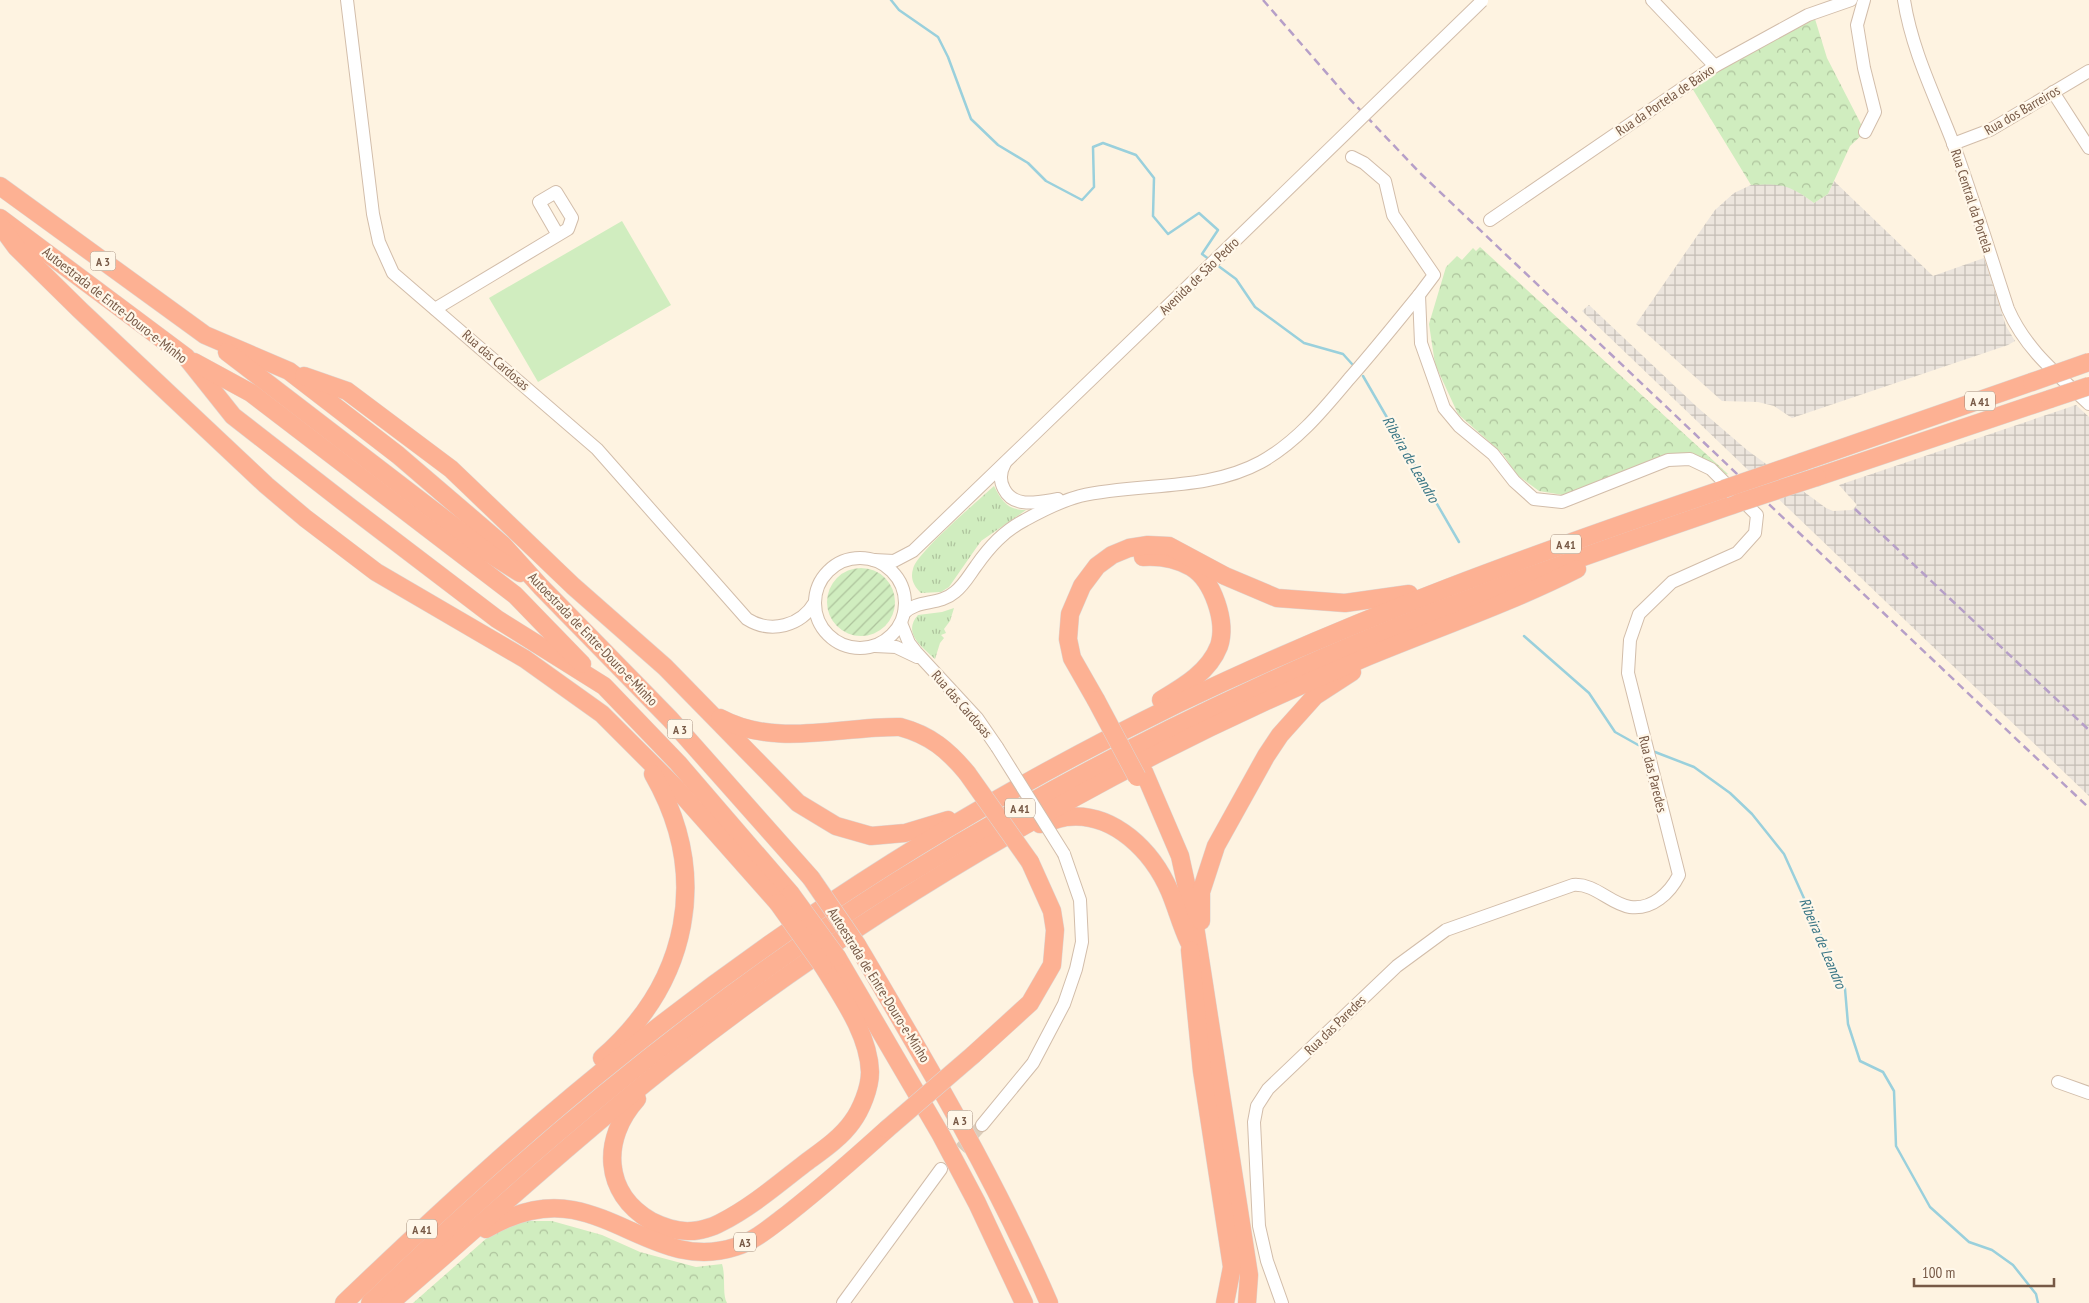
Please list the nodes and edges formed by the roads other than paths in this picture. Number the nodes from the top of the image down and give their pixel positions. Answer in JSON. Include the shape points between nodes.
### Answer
{"nodes":[{"id":1,"x":347,"y":0,"type":"edge"},
{"id":2,"x":1652,"y":0,"type":"edge"},
{"id":3,"x":1851,"y":0,"type":"edge"},
{"id":4,"x":1864,"y":0,"type":"edge"},
{"id":5,"x":1904,"y":0,"type":"edge"},
{"id":6,"x":1483,"y":1,"type":"edge"},
{"id":7,"x":1715,"y":66,"type":"junction"},
{"id":8,"x":2089,"y":70,"type":"edge"},
{"id":9,"x":2053,"y":92,"type":"junction"},
{"id":10,"x":1865,"y":132,"type":"dead end"},
{"id":11,"x":1953,"y":144,"type":"junction"},
{"id":12,"x":2089,"y":148,"type":"edge"},
{"id":13,"x":1352,"y":157,"type":"dead end"},
{"id":14,"x":0,"y":186,"type":"edge"},
{"id":15,"x":0,"y":218,"type":"edge"},
{"id":16,"x":1490,"y":220,"type":"dead end"},
{"id":17,"x":0,"y":225,"type":"edge"},
{"id":18,"x":558,"y":234,"type":"dead end"},
{"id":19,"x":1419,"y":296,"type":"junction"},
{"id":20,"x":435,"y":308,"type":"junction"},
{"id":21,"x":205,"y":335,"type":"junction"},
{"id":22,"x":186,"y":357,"type":"junction"},
{"id":23,"x":2089,"y":362,"type":"edge"},
{"id":24,"x":290,"y":371,"type":"junction"},
{"id":25,"x":2089,"y":386,"type":"edge"},
{"id":26,"x":2089,"y":404,"type":"edge"},
{"id":27,"x":1005,"y":462,"type":"junction"},
{"id":28,"x":1082,"y":496,"type":"junction"},
{"id":29,"x":1647,"y":534,"type":"junction"},
{"id":30,"x":913,"y":551,"type":"junction"},
{"id":31,"x":874,"y":560,"type":"junction"},
{"id":32,"x":541,"y":587,"type":"junction"},
{"id":33,"x":902,"y":587,"type":"junction"},
{"id":34,"x":1447,"y":588,"type":"junction"},
{"id":35,"x":815,"y":602,"type":"junction"},
{"id":36,"x":928,"y":603,"type":"junction"},
{"id":37,"x":903,"y":618,"type":"junction"},
{"id":38,"x":795,"y":621,"type":"junction"},
{"id":39,"x":826,"y":632,"type":"junction"},
{"id":40,"x":1400,"y":644,"type":"junction"},
{"id":41,"x":870,"y":647,"type":"junction"},
{"id":42,"x":925,"y":663,"type":"junction"},
{"id":43,"x":604,"y":686,"type":"junction"},
{"id":44,"x":1100,"y":697,"type":"junction"},
{"id":45,"x":708,"y":712,"type":"junction"},
{"id":46,"x":1137,"y":724,"type":"junction"},
{"id":47,"x":628,"y":739,"type":"junction"},
{"id":48,"x":1140,"y":775,"type":"junction"},
{"id":49,"x":982,"y":808,"type":"junction"},
{"id":50,"x":993,"y":844,"type":"junction"},
{"id":51,"x":784,"y":899,"type":"junction"},
{"id":52,"x":1189,"y":942,"type":"junction"},
{"id":53,"x":830,"y":962,"type":"junction"},
{"id":54,"x":1202,"y":965,"type":"junction"},
{"id":55,"x":670,"y":1064,"type":"junction"},
{"id":56,"x":2058,"y":1082,"type":"dead end"},
{"id":57,"x":2089,"y":1093,"type":"edge"},
{"id":58,"x":559,"y":1107,"type":"junction"},
{"id":59,"x":982,"y":1125,"type":"tunnel mouth"},
{"id":60,"x":941,"y":1169,"type":"tunnel mouth"},
{"id":61,"x":451,"y":1251,"type":"junction"},
{"id":62,"x":344,"y":1303,"type":"edge"},
{"id":63,"x":370,"y":1303,"type":"edge"},
{"id":64,"x":390,"y":1303,"type":"edge"},
{"id":65,"x":843,"y":1303,"type":"edge"},
{"id":66,"x":1024,"y":1303,"type":"edge"},
{"id":67,"x":1049,"y":1303,"type":"edge"},
{"id":68,"x":1225,"y":1303,"type":"edge"},
{"id":69,"x":1248,"y":1303,"type":"edge"},
{"id":70,"x":1282,"y":1303,"type":"edge"}],
"edges":[{"from":1,"to":20,"type":"street","name":"Rua das Cardosas","via":[[378,242],[393,273]]},
{"from":2,"to":7,"type":"street"},
{"from":3,"to":7,"type":"street","name":"Rua da Portela de Baixo","via":[[1808,15]]},
{"from":4,"to":10,"type":"street","via":[[1857,26],[1875,112]]},
{"from":5,"to":11,"type":"street","name":"Rua Central da Portela","via":[[1925,78]]},
{"from":6,"to":27,"type":"street","name":"Avenida de São Pedro","bridge":true},
{"from":7,"to":16,"type":"street","name":"Rua da Portela de Baixo"},
{"from":8,"to":9,"type":"street","name":"Rua dos Barreiros"},
{"from":9,"to":11,"type":"street","name":"Rua dos Barreiros","via":[[1990,130]]},
{"from":9,"to":12,"type":"street"},
{"from":11,"to":26,"type":"street","name":"Rua Central da Portela","via":[[2018,333]]},
{"from":13,"to":19,"type":"street","via":[[1385,181],[1393,214],[1434,274]]},
{"from":14,"to":21,"type":"highway","name":"Autoestrada de Entre-Douro-e-Minho","number":"A 3"},
{"from":15,"to":22,"type":"highway","name":"Autoestrada de Entre-Douro-e-Minho","number":"A 3"},
{"from":17,"to":47,"type":"highway","via":[[16,247],[80,310],[306,518],[376,572],[525,659],[602,714]]},
{"from":18,"to":20,"type":"street"},
{"from":19,"to":28,"type":"street","via":[[1319,414],[1295,439],[1261,462],[1224,476],[1177,485]]},
{"from":19,"to":70,"type":"street","name":"Rua das Paredes","via":[[1421,343],[1444,408],[1534,499],[1562,502],[1668,460],[1690,459],[1711,469],[1757,515],[1755,533],[1737,553],[1672,582],[1640,614],[1630,640],[1628,673],[1679,875],[1666,895],[1653,903],[1630,907],[1582,884],[1573,885],[1446,930],[1397,966],[1268,1089],[1257,1106],[1254,1122],[1259,1226]]},
{"from":20,"to":38,"type":"street","name":"Rua das Cardosas","via":[[597,449],[747,619],[769,628]]},
{"from":21,"to":24,"type":"highway","name":"Autoestrada de Entre-Douro-e-Minho","number":"A 3"},
{"from":21,"to":32,"type":"highway","number":"A 3","via":[[490,554]]},
{"from":22,"to":43,"type":"highway","number":"A 3","via":[[251,393],[515,595]]},
{"from":22,"to":43,"type":"highway","name":"Autoestrada de Entre-Douro-e-Minho","number":"A 3","via":[[233,416],[497,619]]},
{"from":23,"to":34,"type":"highway","number":"A 41","bridge":true},
{"from":24,"to":32,"type":"highway","name":"Autoestrada de Entre-Douro-e-Minho","number":"A 3","via":[[406,461],[503,545]]},
{"from":24,"to":45,"type":"highway","via":[[347,391],[450,469],[573,586],[665,667]]},
{"from":25,"to":29,"type":"highway","number":"A 41","bridge":true},
{"from":27,"to":28,"type":"street","via":[[1001,483],[1010,498],[1019,502]]},
{"from":27,"to":30,"type":"street","name":"Avenida de São Pedro"},
{"from":28,"to":36,"type":"street","via":[[1059,502],[1004,533],[958,590],[939,602]]},
{"from":29,"to":40,"type":"highway","via":[[1550,583]]},
{"from":29,"to":63,"type":"highway","number":"A 41","via":[[1417,619],[1261,685],[1095,768],[949,849],[786,955],[671,1040],[513,1171]]},
{"from":30,"to":31,"type":"street","name":"Avenida de São Pedro","via":[[894,561]]},
{"from":30,"to":33,"type":"street","name":"Avenida de São Pedro","via":[[903,568]]},
{"from":31,"to":33,"type":"street","via":[[893,572]]},
{"from":31,"to":35,"type":"street","via":[[860,558],[834,566],[824,576]]},
{"from":32,"to":67,"type":"highway","name":"Autoestrada de Entre-Douro-e-Minho","number":"A 3","bridge":true,"via":[[670,718],[811,878],[857,945],[957,1115],[1009,1215]]},
{"from":33,"to":36,"type":"street","via":[[914,600]]},
{"from":33,"to":37,"type":"street"},
{"from":34,"to":44,"type":"highway","via":[[1345,604],[1277,598],[1226,576],[1170,546],[1129,548],[1097,566],[1082,586],[1070,614],[1068,639],[1072,658]]},
{"from":34,"to":46,"type":"highway","number":"A 41","via":[[1281,656]]},
{"from":35,"to":38,"type":"street","name":"Rua das Cardosas","via":[[804,616]]},
{"from":35,"to":39,"type":"street","via":[[816,613]]},
{"from":36,"to":37,"type":"street","via":[[915,606]]},
{"from":37,"to":41,"type":"street","via":[[888,638]]},
{"from":37,"to":42,"type":"street","name":"Rua das Cardosas","via":[[909,643]]},
{"from":38,"to":39,"type":"street","name":"Rua das Cardosas","via":[[813,623]]},
{"from":39,"to":41,"type":"street","via":[[841,644]]},
{"from":40,"to":50,"type":"highway","via":[[1288,691],[1178,744]]},
{"from":40,"to":54,"type":"highway","via":[[1315,696],[1266,756],[1216,846],[1207,871],[1201,892]]},
{"from":41,"to":42,"type":"street","name":"Rua das Cardosas","via":[[896,647]]},
{"from":42,"to":59,"type":"street","name":"Rua das Cardosas","bridge":true,"via":[[964,703],[997,746],[1064,854],[1080,900],[1082,942],[1064,1004],[1034,1063]]},
{"from":43,"to":51,"type":"highway","name":"Autoestrada de Entre-Douro-e-Minho","number":"A 3","via":[[678,763]]},
{"from":44,"to":46,"type":"highway","via":[[1082,654],[1079,635],[1079,618],[1088,595],[1104,573],[1130,558],[1161,556],[1192,568],[1213,592],[1221,622],[1219,646],[1202,672],[1187,685],[1152,705]]},
{"from":44,"to":48,"type":"highway","bridge":true},
{"from":45,"to":49,"type":"highway","via":[[798,803],[836,826],[871,836],[905,833]]},
{"from":45,"to":61,"type":"highway","number":"A3","bridge":true,"via":[[739,727],[764,734],[900,726],[937,742],[967,773],[1030,862],[1052,911],[1055,930],[1052,964],[1030,1003],[973,1055],[818,1190],[767,1230],[736,1247],[702,1253],[658,1244],[573,1210],[540,1209],[512,1216]]},
{"from":46,"to":49,"type":"highway","number":"A 41"},
{"from":47,"to":51,"type":"highway"},
{"from":47,"to":58,"type":"highway","via":[[664,792],[677,824],[685,874],[681,929],[666,976],[646,1012],[613,1048],[578,1078]]},
{"from":48,"to":52,"type":"highway","via":[[1182,896]]},
{"from":48,"to":54,"type":"highway","via":[[1180,856]]},
{"from":49,"to":58,"type":"highway","number":"A 41","via":[[784,933],[665,1021]]},
{"from":50,"to":52,"type":"highway","via":[[1030,827],[1066,817],[1087,818],[1116,828],[1138,844],[1158,867]]},
{"from":50,"to":55,"type":"highway","via":[[805,965]]},
{"from":51,"to":53,"type":"highway","bridge":true},
{"from":52,"to":68,"type":"highway","via":[[1202,1071],[1232,1267]]},
{"from":53,"to":55,"type":"highway","via":[[866,1049],[870,1074],[863,1101],[852,1122],[832,1142],[756,1201],[719,1224],[691,1231],[663,1228],[636,1212],[619,1189],[611,1166],[615,1135],[624,1115]]},
{"from":53,"to":66,"type":"highway","name":"Autoestrada de Entre-Douro-e-Minho","number":"A 3","via":[[950,1151]]},
{"from":54,"to":69,"type":"highway","via":[[1249,1275]]},
{"from":55,"to":61,"type":"highway","via":[[570,1146]]},
{"from":56,"to":57,"type":"street"},
{"from":58,"to":62,"type":"highway","number":"A 41"},
{"from":60,"to":65,"type":"street"},
{"from":61,"to":64,"type":"highway"}]}
